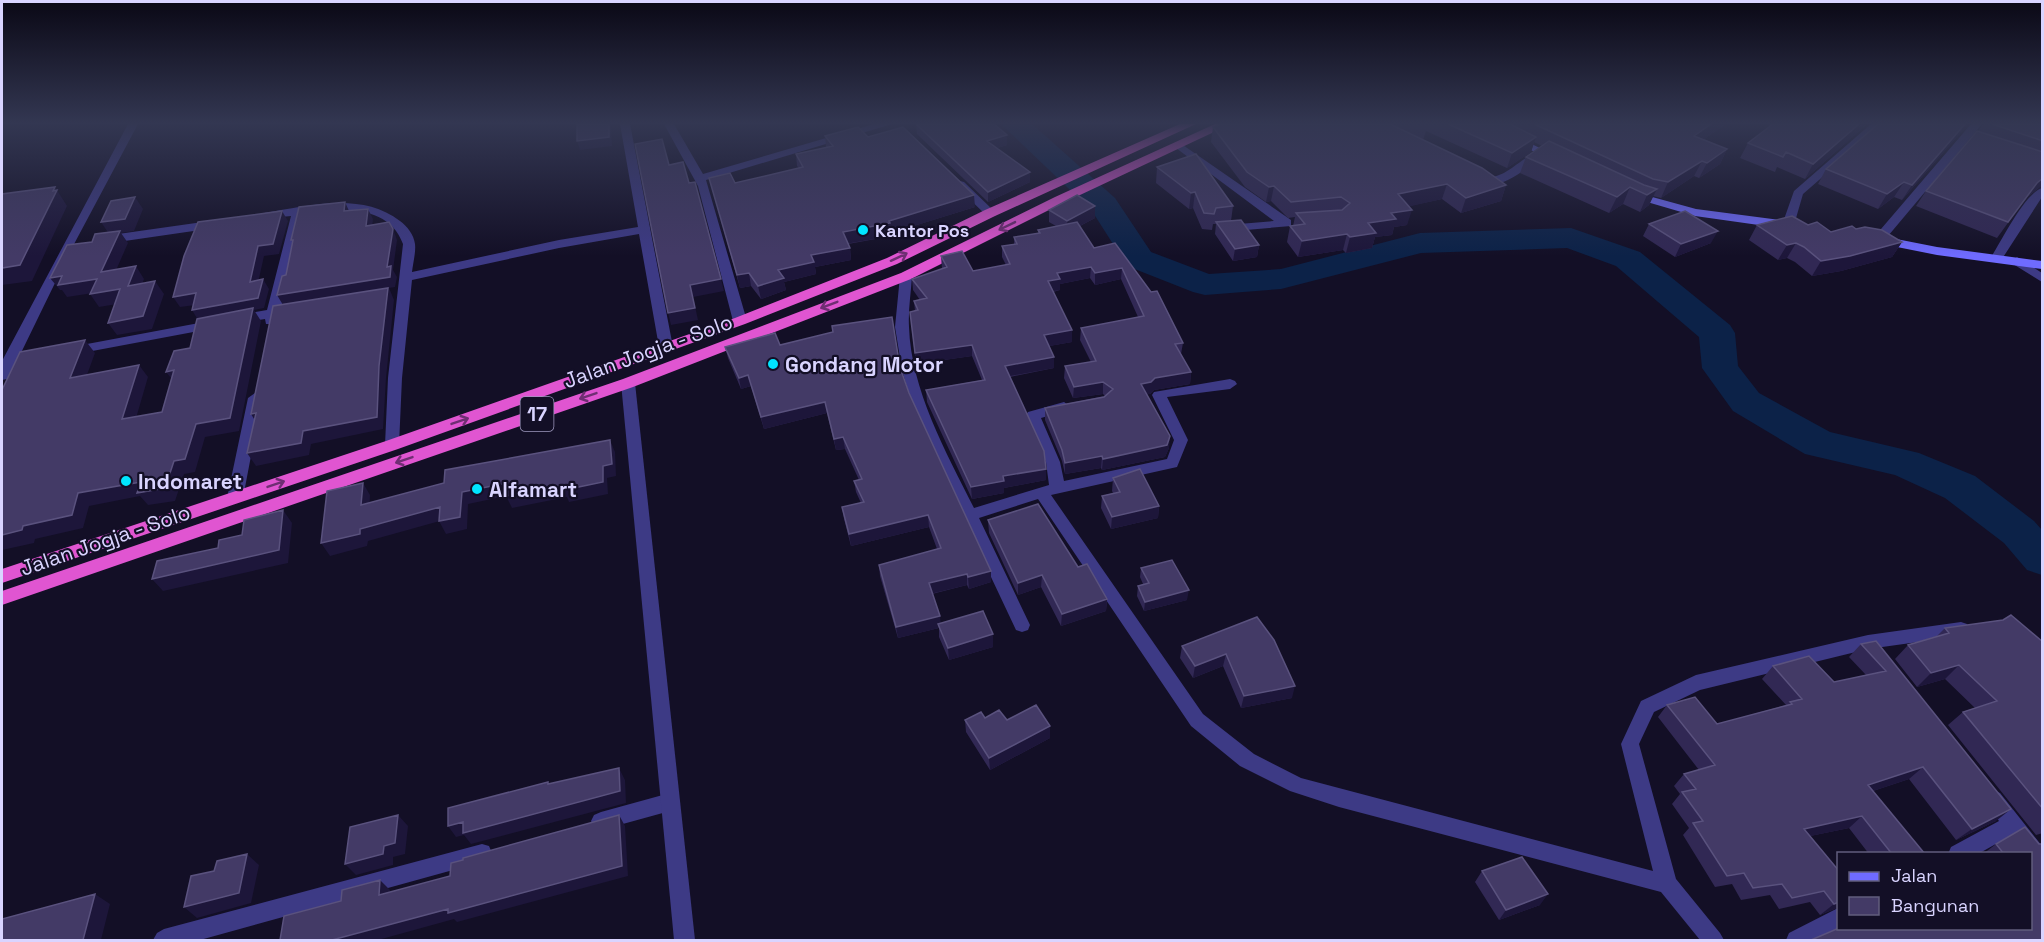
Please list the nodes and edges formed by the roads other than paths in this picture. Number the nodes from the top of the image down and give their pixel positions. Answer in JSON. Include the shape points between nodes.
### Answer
{"nodes":[{"id":1,"x":113,"y":168,"type":"edge"},
{"id":2,"x":633,"y":168,"type":"edge"},
{"id":3,"x":694,"y":168,"type":"edge"},
{"id":4,"x":735,"y":168,"type":"edge"},
{"id":5,"x":1098,"y":168,"type":"edge"},
{"id":6,"x":1129,"y":168,"type":"edge"},
{"id":7,"x":1211,"y":168,"type":"edge"},
{"id":8,"x":1518,"y":168,"type":"edge"},
{"id":9,"x":1827,"y":168,"type":"edge"},
{"id":10,"x":1943,"y":168,"type":"edge"},
{"id":11,"x":948,"y":173,"type":"edge"},
{"id":12,"x":1470,"y":177,"type":"edge"},
{"id":13,"x":700,"y":178,"type":"junction"},
{"id":14,"x":1621,"y":189,"type":"edge"},
{"id":15,"x":2043,"y":191,"type":"edge"},
{"id":16,"x":1054,"y":194,"type":"junction"},
{"id":17,"x":2037,"y":203,"type":"edge"},
{"id":18,"x":298,"y":212,"type":"junction"},
{"id":19,"x":990,"y":213,"type":"junction"},
{"id":20,"x":252,"y":219,"type":"edge"},
{"id":21,"x":229,"y":222,"type":"edge"},
{"id":22,"x":1794,"y":226,"type":"joint"},
{"id":23,"x":644,"y":230,"type":"junction"},
{"id":24,"x":1218,"y":230,"type":"edge"},
{"id":25,"x":1873,"y":238,"type":"joint"},
{"id":26,"x":79,"y":244,"type":"junction"},
{"id":27,"x":1996,"y":259,"type":"junction"},
{"id":28,"x":2021,"y":265,"type":"junction"},
{"id":29,"x":2043,"y":265,"type":"edge"},
{"id":30,"x":906,"y":276,"type":"junction"},
{"id":31,"x":406,"y":277,"type":"junction"},
{"id":32,"x":2043,"y":278,"type":"edge"},
{"id":33,"x":305,"y":308,"type":"edge"},
{"id":34,"x":272,"y":313,"type":"junction"},
{"id":35,"x":740,"y":321,"type":"junction"},
{"id":36,"x":268,"y":336,"type":"edge"},
{"id":37,"x":666,"y":347,"type":"junction"},
{"id":38,"x":8,"y":363,"type":"junction"},
{"id":39,"x":2,"y":376,"type":"edge"},
{"id":40,"x":258,"y":382,"type":"edge"},
{"id":41,"x":628,"y":383,"type":"junction"},
{"id":42,"x":1230,"y":384,"type":"dead end"},
{"id":43,"x":1077,"y":405,"type":"edge"},
{"id":44,"x":392,"y":445,"type":"junction"},
{"id":45,"x":1049,"y":490,"type":"junction"},
{"id":46,"x":235,"y":498,"type":"junction"},
{"id":47,"x":970,"y":515,"type":"junction"},
{"id":48,"x":2,"y":576,"type":"edge"},
{"id":49,"x":2,"y":598,"type":"edge"},
{"id":50,"x":1022,"y":625,"type":"dead end"},
{"id":51,"x":1977,"y":626,"type":"edge"},
{"id":52,"x":1868,"y":642,"type":"junction"},
{"id":53,"x":1883,"y":660,"type":"edge"},
{"id":54,"x":1984,"y":787,"type":"edge"},
{"id":55,"x":670,"y":802,"type":"junction"},
{"id":56,"x":2013,"y":824,"type":"junction"},
{"id":57,"x":578,"y":827,"type":"edge"},
{"id":58,"x":498,"y":849,"type":"edge"},
{"id":59,"x":1962,"y":852,"type":"edge"},
{"id":60,"x":2043,"y":861,"type":"edge"},
{"id":61,"x":1667,"y":884,"type":"junction"},
{"id":62,"x":1837,"y":919,"type":"edge"},
{"id":63,"x":164,"y":940,"type":"edge"},
{"id":64,"x":686,"y":940,"type":"edge"},
{"id":65,"x":1713,"y":940,"type":"edge"},
{"id":66,"x":1796,"y":940,"type":"edge"}],
"edges":[{"from":1,"to":26,"type":"street"},
{"from":2,"to":23,"type":"street"},
{"from":3,"to":13,"type":"street"},
{"from":4,"to":13,"type":"street"},
{"from":5,"to":16,"type":"highway","name":"Jalan Jogja - Solo","number":"17"},
{"from":6,"to":16,"type":"highway","name":"Jalan Jogja - Solo","number":"17"},
{"from":7,"to":24,"type":"street","via":[[1289,223]]},
{"from":8,"to":12,"type":"street","via":[[1486,183]]},
{"from":9,"to":22,"type":"street","via":[[1798,193]]},
{"from":10,"to":25,"type":"street"},
{"from":11,"to":19,"type":"street"},
{"from":13,"to":35,"type":"street"},
{"from":14,"to":22,"type":"main road","via":[[1695,212]]},
{"from":15,"to":17,"type":"street"},
{"from":16,"to":19,"type":"highway","name":"Jalan Jogja - Solo","number":"17"},
{"from":16,"to":30,"type":"highway","name":"Jalan Jogja - Solo","number":"17","one_way":true},
{"from":17,"to":27,"type":"street"},
{"from":18,"to":20,"type":"street"},
{"from":18,"to":31,"type":"street","via":[[353,206],[381,214],[402,228],[409,244]]},
{"from":18,"to":34,"type":"street"},
{"from":35,"to":19,"type":"highway","name":"Jalan Jogja - Solo","number":"17","one_way":true,"via":[[892,261]]},
{"from":21,"to":26,"type":"street"},
{"from":23,"to":31,"type":"street"},
{"from":23,"to":37,"type":"street"},
{"from":25,"to":27,"type":"main road"},
{"from":26,"to":38,"type":"street"},
{"from":27,"to":28,"type":"main road"},
{"from":28,"to":29,"type":"main road"},
{"from":28,"to":32,"type":"street"},
{"from":30,"to":41,"type":"highway","name":"Jalan Jogja - Solo","number":"17","one_way":true},
{"from":30,"to":47,"type":"street","via":[[902,327],[909,370],[919,404]]},
{"from":31,"to":44,"type":"street","via":[[399,292]]},
{"from":33,"to":34,"type":"street"},
{"from":34,"to":36,"type":"street"},
{"from":34,"to":38,"type":"street"},
{"from":35,"to":37,"type":"highway","name":"Jalan Jogja - Solo","number":"17"},
{"from":44,"to":37,"type":"highway","name":"Jalan Jogja - Solo","number":"17","one_way":true},
{"from":38,"to":39,"type":"street"},
{"from":40,"to":46,"type":"street"},
{"from":41,"to":49,"type":"highway","name":"Jalan Jogja - Solo","number":"17","one_way":true},
{"from":41,"to":55,"type":"street"},
{"from":42,"to":45,"type":"street","via":[[1159,395],[1181,440],[1172,463]]},
{"from":43,"to":45,"type":"street","via":[[1033,415],[1053,462]]},
{"from":46,"to":44,"type":"highway","name":"Jalan Jogja - Solo","number":"17","one_way":true},
{"from":45,"to":47,"type":"street"},
{"from":45,"to":61,"type":"street","via":[[1197,720],[1247,760],[1297,785],[1329,795]]},
{"from":46,"to":48,"type":"highway","name":"Jalan Jogja - Solo","number":"17"},
{"from":47,"to":50,"type":"street"},
{"from":51,"to":52,"type":"street"},
{"from":52,"to":53,"type":"street"},
{"from":52,"to":61,"type":"street","via":[[1696,683],[1647,707],[1630,744]]},
{"from":54,"to":56,"type":"street"},
{"from":55,"to":57,"type":"street"},
{"from":55,"to":64,"type":"street"},
{"from":56,"to":59,"type":"street"},
{"from":56,"to":60,"type":"street"},
{"from":58,"to":63,"type":"street"},
{"from":61,"to":65,"type":"street"},
{"from":62,"to":66,"type":"street"}]}
